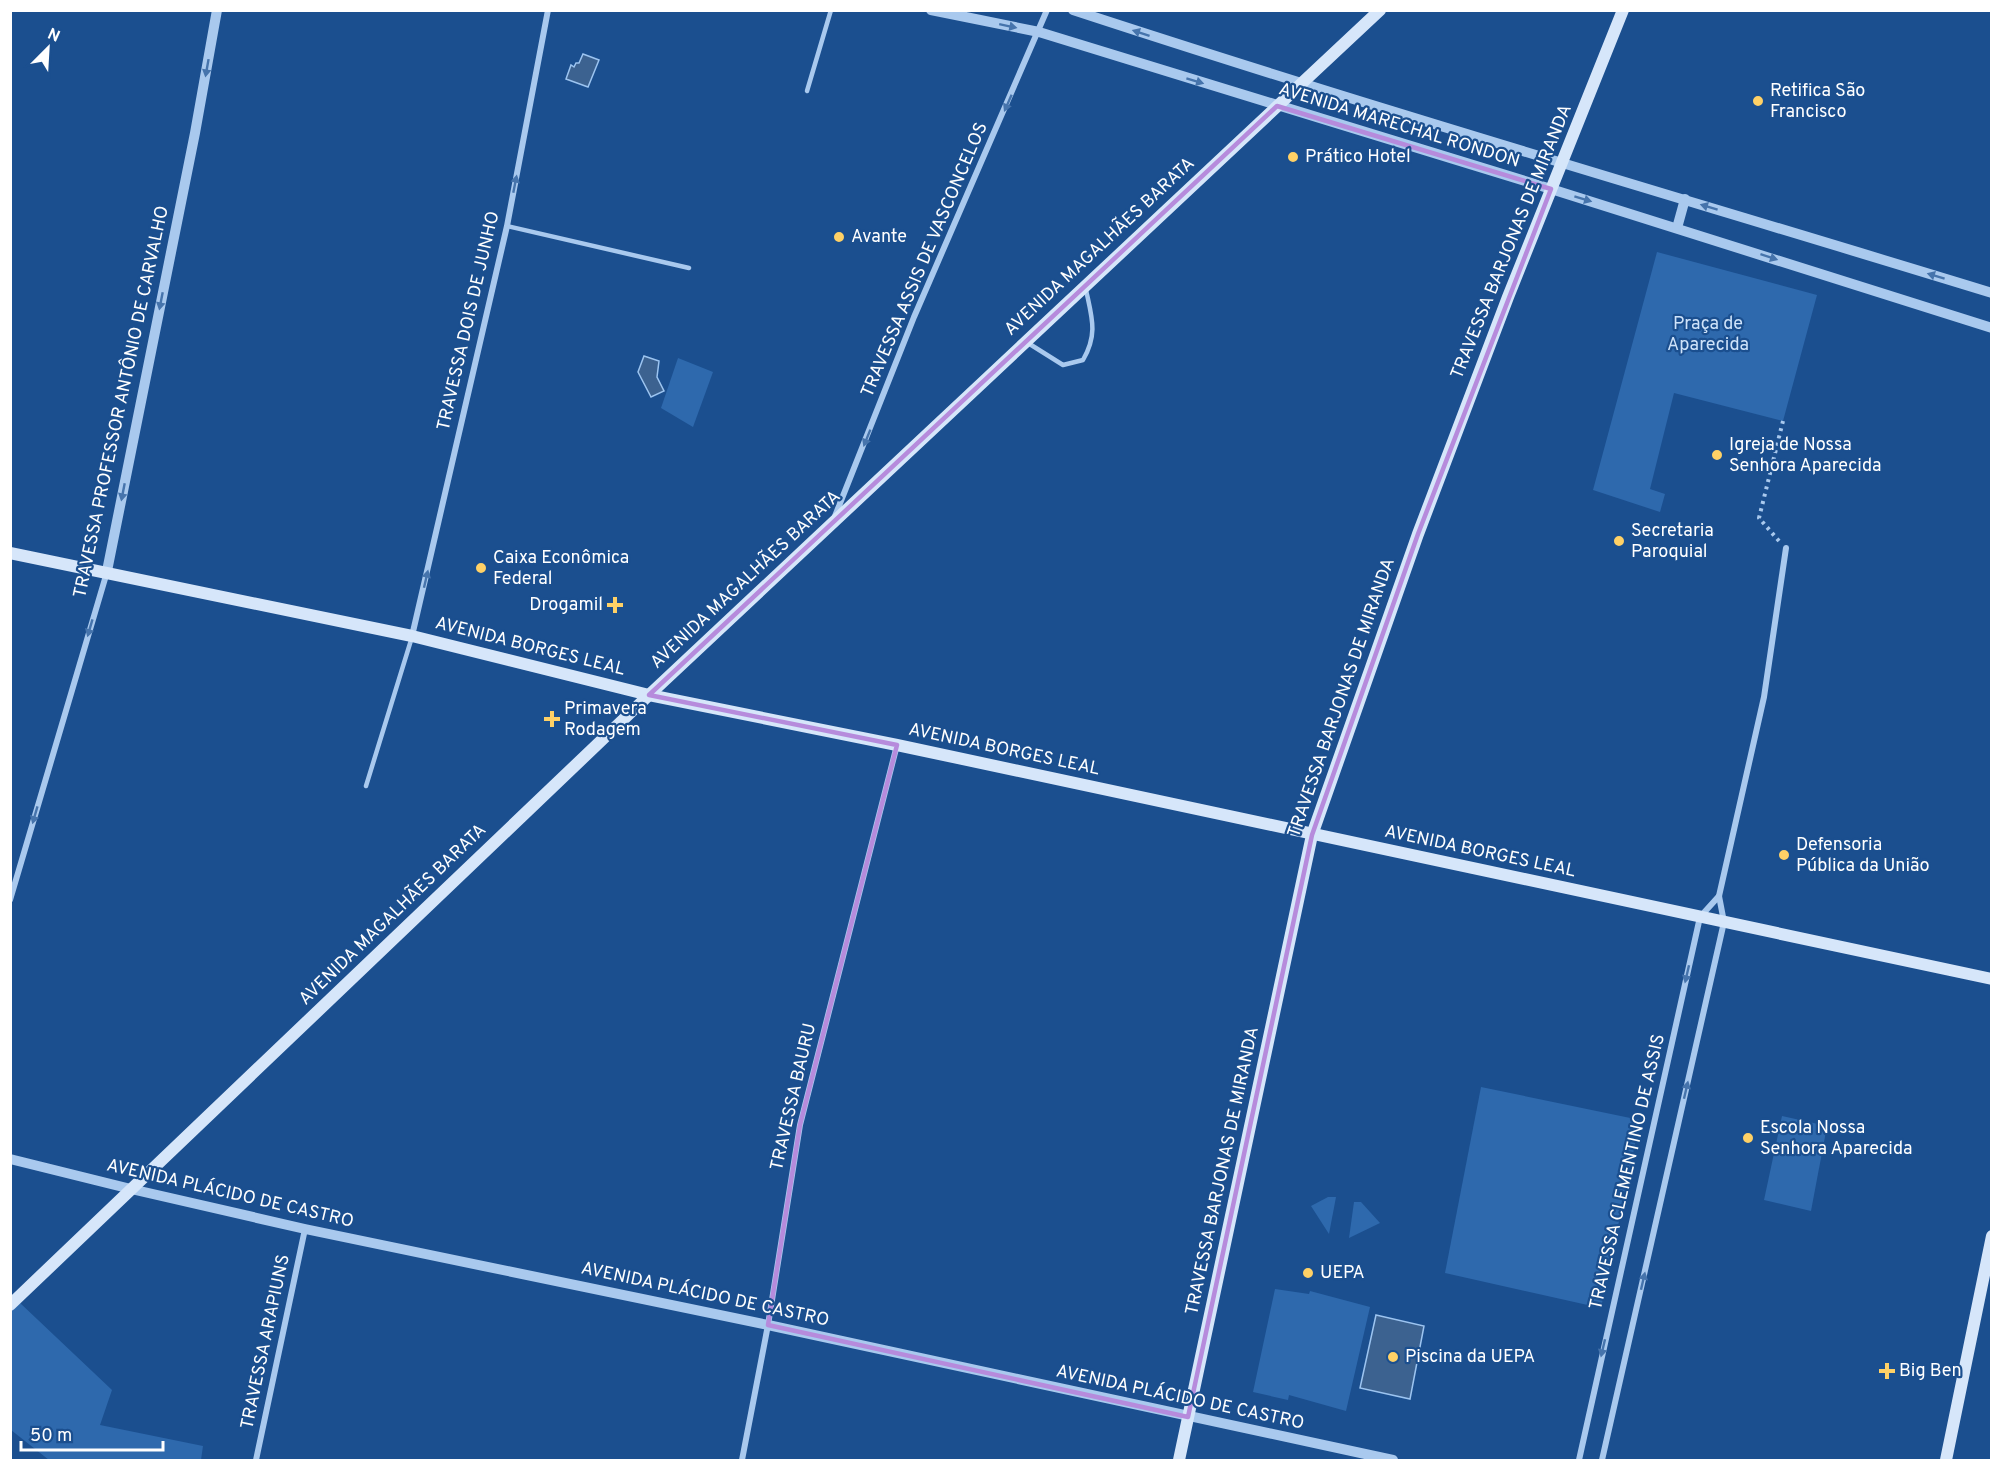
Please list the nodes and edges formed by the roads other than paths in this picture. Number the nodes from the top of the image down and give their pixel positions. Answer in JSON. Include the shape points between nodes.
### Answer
{"nodes":[{"id":1,"x":217,"y":10,"type":"edge"},
{"id":2,"x":548,"y":10,"type":"edge"},
{"id":3,"x":831,"y":10,"type":"edge"},
{"id":4,"x":931,"y":10,"type":"edge"},
{"id":5,"x":1047,"y":10,"type":"edge"},
{"id":6,"x":1073,"y":10,"type":"edge"},
{"id":7,"x":1380,"y":10,"type":"edge"},
{"id":8,"x":1623,"y":10,"type":"edge"},
{"id":9,"x":1039,"y":33,"type":"junction"},
{"id":10,"x":1303,"y":84,"type":"junction"},
{"id":11,"x":807,"y":91,"type":"dead end"},
{"id":12,"x":1277,"y":106,"type":"junction"},
{"id":13,"x":1563,"y":165,"type":"junction"},
{"id":14,"x":1551,"y":189,"type":"junction"},
{"id":15,"x":1685,"y":199,"type":"junction"},
{"id":16,"x":507,"y":226,"type":"junction"},
{"id":17,"x":1677,"y":228,"type":"junction"},
{"id":18,"x":688,"y":268,"type":"dead end"},
{"id":19,"x":1085,"y":287,"type":"junction"},
{"id":20,"x":1992,"y":293,"type":"edge"},
{"id":21,"x":1992,"y":328,"type":"edge"},
{"id":22,"x":1025,"y":342,"type":"junction"},
{"id":23,"x":833,"y":523,"type":"junction"},
{"id":24,"x":1786,"y":548,"type":"road end"},
{"id":25,"x":10,"y":553,"type":"edge"},
{"id":26,"x":107,"y":572,"type":"junction"},
{"id":27,"x":412,"y":636,"type":"junction"},
{"id":28,"x":649,"y":695,"type":"junction"},
{"id":29,"x":897,"y":745,"type":"junction"},
{"id":30,"x":366,"y":786,"type":"dead end"},
{"id":31,"x":1312,"y":835,"type":"junction"},
{"id":32,"x":1719,"y":896,"type":"junction"},
{"id":33,"x":10,"y":900,"type":"edge"},
{"id":34,"x":1700,"y":917,"type":"junction"},
{"id":35,"x":1724,"y":922,"type":"junction"},
{"id":36,"x":1992,"y":979,"type":"edge"},
{"id":37,"x":10,"y":1159,"type":"edge"},
{"id":38,"x":131,"y":1190,"type":"junction"},
{"id":39,"x":305,"y":1229,"type":"junction"},
{"id":40,"x":1992,"y":1236,"type":"edge"},
{"id":41,"x":10,"y":1305,"type":"edge"},
{"id":42,"x":768,"y":1325,"type":"junction"},
{"id":43,"x":1188,"y":1417,"type":"junction"},
{"id":44,"x":256,"y":1461,"type":"edge"},
{"id":45,"x":742,"y":1461,"type":"edge"},
{"id":46,"x":1179,"y":1461,"type":"edge"},
{"id":47,"x":1393,"y":1461,"type":"edge"},
{"id":48,"x":1579,"y":1461,"type":"edge"},
{"id":49,"x":1602,"y":1461,"type":"edge"},
{"id":50,"x":1946,"y":1461,"type":"edge"}],
"edges":[{"from":1,"to":26,"type":"street","name":"TRAVESSA PROFESSOR ANTÔNIO DE CARVALHO","one_way":true},
{"from":16,"to":2,"type":"street","name":"TRAVESSA DOIS DE JUNHO","one_way":true},
{"from":3,"to":11,"type":"lane"},
{"from":4,"to":9,"type":"street","name":"AVENIDA MARECHAL RONDON","one_way":true},
{"from":5,"to":9,"type":"street","name":"TRAVESSA ASSIS DE VASCONCELOS"},
{"from":10,"to":6,"type":"street","name":"AVENIDA MARECHAL RONDON","one_way":true},
{"from":7,"to":10,"type":"main road","name":"AVENIDA MAGALHÃES BARATA"},
{"from":8,"to":13,"type":"main road","name":"TRAVESSA BARJONAS DE MIRANDA"},
{"from":9,"to":12,"type":"street","name":"AVENIDA MARECHAL RONDON","one_way":true},
{"from":9,"to":23,"type":"street","name":"TRAVESSA ASSIS DE VASCONCELOS","one_way":true,"via":[[914,317]]},
{"from":10,"to":12,"type":"main road","name":"AVENIDA MAGALHÃES BARATA"},
{"from":10,"to":13,"type":"street","name":"AVENIDA MARECHAL RONDON"},
{"from":12,"to":14,"type":"street","name":"AVENIDA MARECHAL RONDON"},
{"from":12,"to":19,"type":"main road","name":"AVENIDA MAGALHÃES BARATA"},
{"from":13,"to":14,"type":"main road","name":"TRAVESSA BARJONAS DE MIRANDA"},
{"from":13,"to":15,"type":"street","name":"AVENIDA MARECHAL RONDON"},
{"from":14,"to":17,"type":"street","name":"AVENIDA MARECHAL RONDON","one_way":true},
{"from":14,"to":31,"type":"main road","name":"TRAVESSA BARJONAS DE MIRANDA","via":[[1418,534]]},
{"from":15,"to":17,"type":"street"},
{"from":20,"to":15,"type":"street","name":"AVENIDA MARECHAL RONDON","one_way":true},
{"from":16,"to":18,"type":"lane"},
{"from":27,"to":16,"type":"street","name":"TRAVESSA DOIS DE JUNHO","one_way":true},
{"from":17,"to":21,"type":"street","name":"AVENIDA MARECHAL RONDON","one_way":true},
{"from":19,"to":22,"type":"main road","name":"AVENIDA MAGALHÃES BARATA"},
{"from":19,"to":22,"type":"lane","via":[[1093,320],[1092,345],[1083,360],[1063,365]]},
{"from":22,"to":23,"type":"main road","name":"AVENIDA MAGALHÃES BARATA"},
{"from":23,"to":28,"type":"main road","name":"AVENIDA MAGALHÃES BARATA"},
{"from":24,"to":32,"type":"street","name":"TRAVESSA CLEMENTINO DE ASSIS","via":[[1764,697]]},
{"from":25,"to":26,"type":"main road","name":"AVENIDA BORGES LEAL"},
{"from":26,"to":27,"type":"main road","name":"AVENIDA BORGES LEAL"},
{"from":26,"to":33,"type":"street","name":"TRAVESSA PROFESSOR ANTÔNIO DE CARVALHO","one_way":true},
{"from":27,"to":28,"type":"main road","name":"AVENIDA BORGES LEAL"},
{"from":27,"to":30,"type":"lane"},
{"from":28,"to":29,"type":"main road","name":"AVENIDA BORGES LEAL"},
{"from":28,"to":38,"type":"main road","name":"AVENIDA MAGALHÃES BARATA"},
{"from":29,"to":31,"type":"main road","name":"AVENIDA BORGES LEAL"},
{"from":29,"to":42,"type":"street","name":"TRAVESSA BAURU","via":[[800,1125]]},
{"from":31,"to":34,"type":"main road","name":"AVENIDA BORGES LEAL"},
{"from":31,"to":43,"type":"main road","name":"TRAVESSA BARJONAS DE MIRANDA"},
{"from":32,"to":34,"type":"street","name":"TRAVESSA CLEMENTINO DE ASSIS"},
{"from":32,"to":35,"type":"street","name":"TRAVESSA CLEMENTINO DE ASSIS"},
{"from":34,"to":35,"type":"main road","name":"AVENIDA BORGES LEAL"},
{"from":34,"to":48,"type":"street","name":"TRAVESSA CLEMENTINO DE ASSIS","one_way":true},
{"from":35,"to":36,"type":"main road","name":"AVENIDA BORGES LEAL"},
{"from":49,"to":35,"type":"street","name":"TRAVESSA CLEMENTINO DE ASSIS","one_way":true},
{"from":37,"to":38,"type":"street","name":"AVENIDA PLÁCIDO DE CASTRO"},
{"from":38,"to":39,"type":"street","name":"AVENIDA PLÁCIDO DE CASTRO"},
{"from":38,"to":41,"type":"main road","name":"AVENIDA MAGALHÃES BARATA"},
{"from":39,"to":42,"type":"street","name":"AVENIDA PLÁCIDO DE CASTRO"},
{"from":39,"to":44,"type":"street","name":"TRAVESSA ARAPIUNS"},
{"from":40,"to":50,"type":"main road"},
{"from":42,"to":43,"type":"street","name":"AVENIDA PLÁCIDO DE CASTRO"},
{"from":42,"to":45,"type":"street","name":"TRAVESSA BAURU"},
{"from":43,"to":46,"type":"main road","name":"TRAVESSA BARJONAS DE MIRANDA"},
{"from":43,"to":47,"type":"street","name":"AVENIDA PLÁCIDO DE CASTRO"}]}
